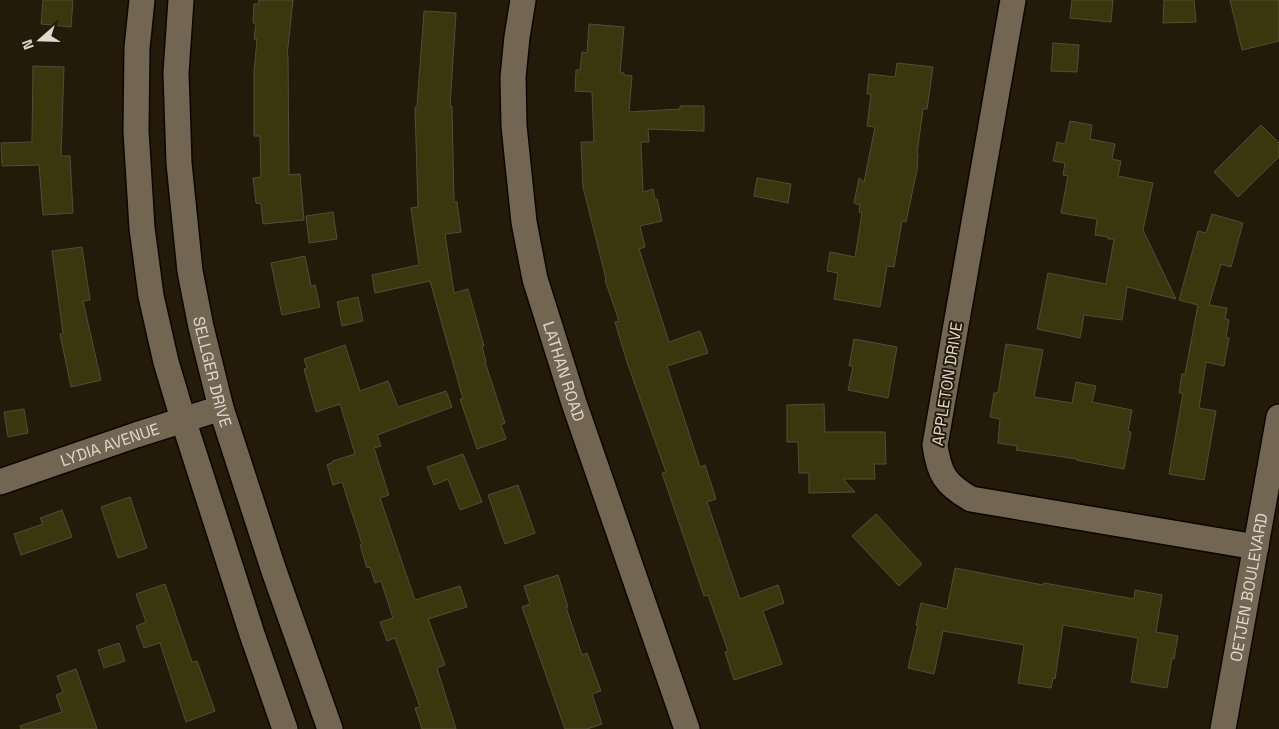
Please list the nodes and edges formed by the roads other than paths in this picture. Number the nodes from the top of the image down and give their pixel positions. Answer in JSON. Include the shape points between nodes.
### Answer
{"nodes":[{"id":1,"x":142,"y":0,"type":"edge"},
{"id":2,"x":180,"y":0,"type":"edge"},
{"id":3,"x":524,"y":0,"type":"edge"},
{"id":4,"x":1013,"y":0,"type":"edge"},
{"id":5,"x":220,"y":408,"type":"junction"},
{"id":6,"x":1279,"y":417,"type":"edge"},
{"id":7,"x":183,"y":420,"type":"junction"},
{"id":8,"x":0,"y":482,"type":"edge"},
{"id":9,"x":1256,"y":547,"type":"junction"},
{"id":10,"x":285,"y":729,"type":"edge"},
{"id":11,"x":330,"y":729,"type":"edge"},
{"id":12,"x":687,"y":729,"type":"edge"},
{"id":13,"x":1224,"y":729,"type":"edge"}],
"edges":[{"from":1,"to":7,"type":"street","via":[[137,48],[136,132],[142,228],[151,296]]},
{"from":2,"to":5,"type":"street","name":"SELLGER DRIVE","via":[[176,73],[179,163],[190,271]]},
{"from":3,"to":12,"type":"street","name":"LATHAN ROAD","via":[[513,77],[514,126],[524,222],[534,279]]},
{"from":4,"to":9,"type":"street","name":"APPLETON DRIVE","via":[[935,445],[938,463],[955,490],[971,499]]},
{"from":5,"to":7,"type":"street","name":"LYDIA AVENUE"},
{"from":5,"to":11,"type":"street","name":"SELLGER DRIVE"},
{"from":6,"to":9,"type":"street","name":"OETJEN BOULEVARD"},
{"from":7,"to":8,"type":"street","name":"LYDIA AVENUE"},
{"from":7,"to":10,"type":"street"},
{"from":9,"to":13,"type":"street","name":"OETJEN BOULEVARD"}]}
